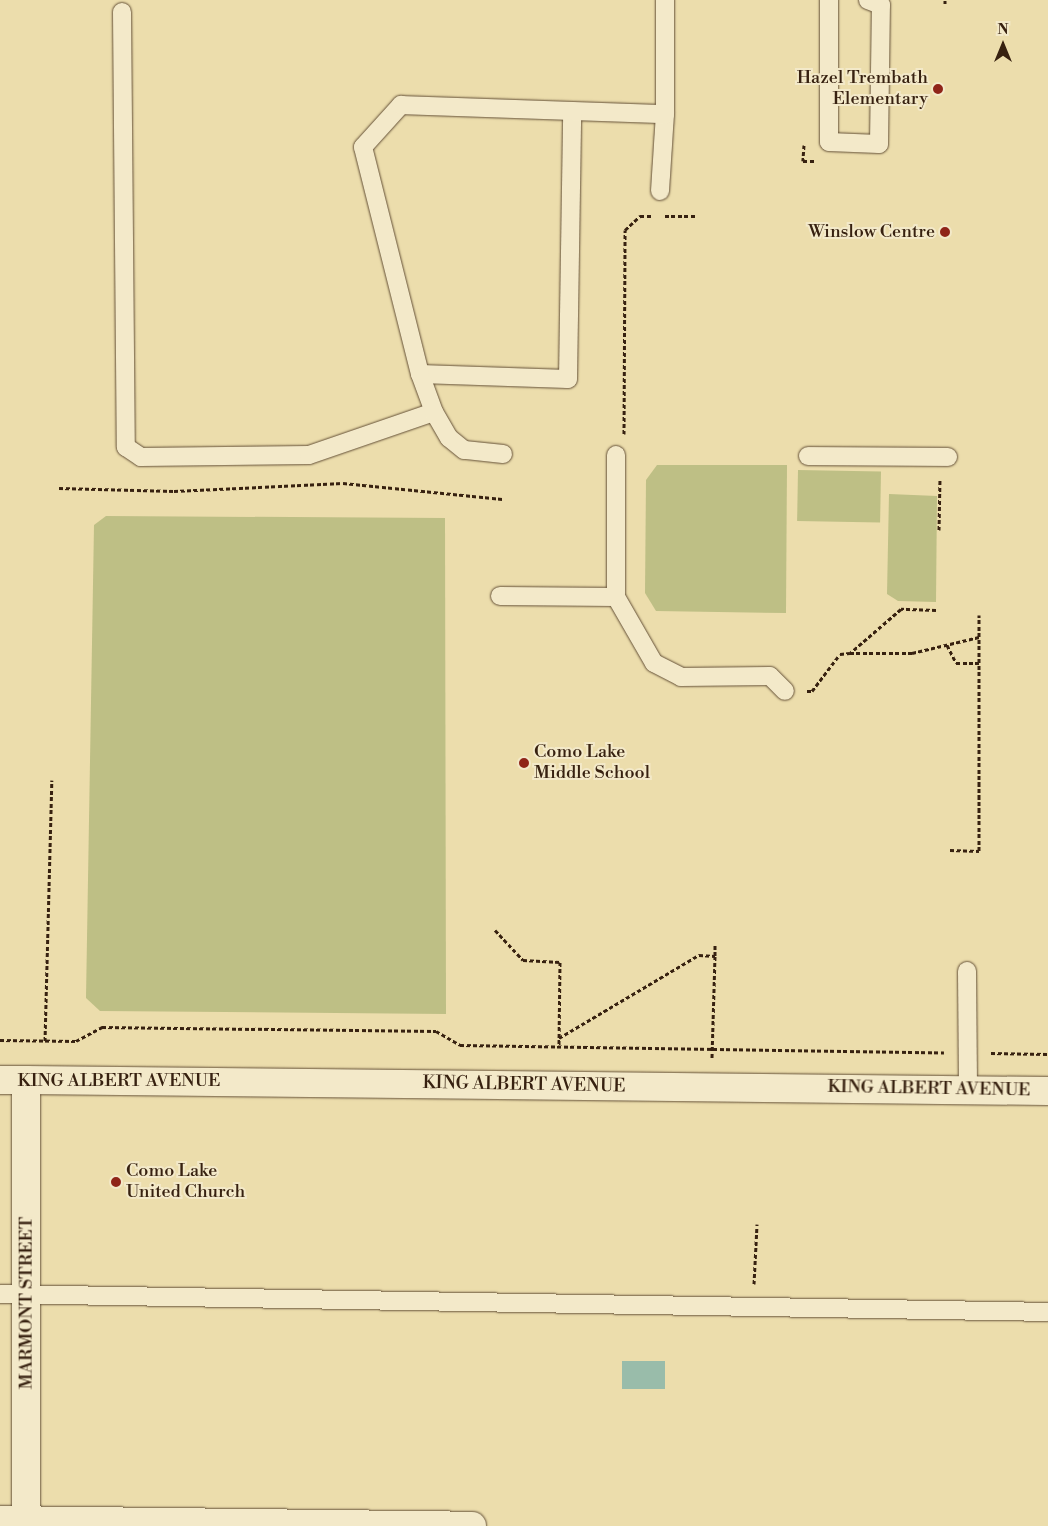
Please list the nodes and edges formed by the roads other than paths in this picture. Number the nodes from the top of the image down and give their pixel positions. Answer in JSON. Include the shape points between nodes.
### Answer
{"nodes":[{"id":1,"x":665,"y":0,"type":"edge"},
{"id":2,"x":829,"y":0,"type":"edge"},
{"id":3,"x":868,"y":0,"type":"edge"},
{"id":4,"x":122,"y":12,"type":"dead end"},
{"id":5,"x":572,"y":111,"type":"junction"},
{"id":6,"x":665,"y":114,"type":"junction"},
{"id":7,"x":660,"y":191,"type":"dead end"},
{"id":8,"x":420,"y":374,"type":"junction"},
{"id":9,"x":434,"y":412,"type":"junction"},
{"id":10,"x":503,"y":454,"type":"dead end"},
{"id":11,"x":616,"y":455,"type":"dead end"},
{"id":12,"x":808,"y":456,"type":"dead end"},
{"id":13,"x":948,"y":457,"type":"dead end"},
{"id":14,"x":500,"y":596,"type":"dead end"},
{"id":15,"x":616,"y":597,"type":"junction"},
{"id":16,"x":785,"y":691,"type":"dead end"},
{"id":17,"x":967,"y":971,"type":"dead end"},
{"id":18,"x":13,"y":1080,"type":"edge"},
{"id":19,"x":968,"y":1090,"type":"junction"},
{"id":20,"x":1048,"y":1091,"type":"edge"},
{"id":21,"x":0,"y":1294,"type":"edge"},
{"id":22,"x":27,"y":1294,"type":"junction"},
{"id":23,"x":1048,"y":1312,"type":"edge"},
{"id":24,"x":17,"y":1522,"type":"edge"},
{"id":25,"x":472,"y":1526,"type":"edge"}],
"edges":[{"from":1,"to":6,"type":"lane"},
{"from":2,"to":3,"type":"lane","via":[[829,142],[879,144],[881,5]]},
{"from":4,"to":9,"type":"lane","via":[[126,446],[140,457],[309,455]]},
{"from":5,"to":6,"type":"lane"},
{"from":5,"to":8,"type":"lane","via":[[568,379]]},
{"from":5,"to":8,"type":"lane","via":[[401,105],[363,146]]},
{"from":6,"to":7,"type":"lane"},
{"from":8,"to":9,"type":"lane"},
{"from":9,"to":10,"type":"lane","via":[[449,438],[464,450]]},
{"from":11,"to":15,"type":"lane"},
{"from":12,"to":13,"type":"lane"},
{"from":14,"to":15,"type":"lane"},
{"from":15,"to":16,"type":"lane","via":[[654,663],[681,676],[770,676]]},
{"from":17,"to":19,"type":"lane"},
{"from":18,"to":19,"type":"street","name":"KING ALBERT AVENUE"},
{"from":18,"to":22,"type":"street","name":"MARMONT STREET"},
{"from":19,"to":20,"type":"street","name":"KING ALBERT AVENUE"},
{"from":21,"to":22,"type":"lane"},
{"from":22,"to":23,"type":"lane"},
{"from":22,"to":24,"type":"street","name":"MARMONT STREET"},
{"from":24,"to":25,"type":"street"}]}
